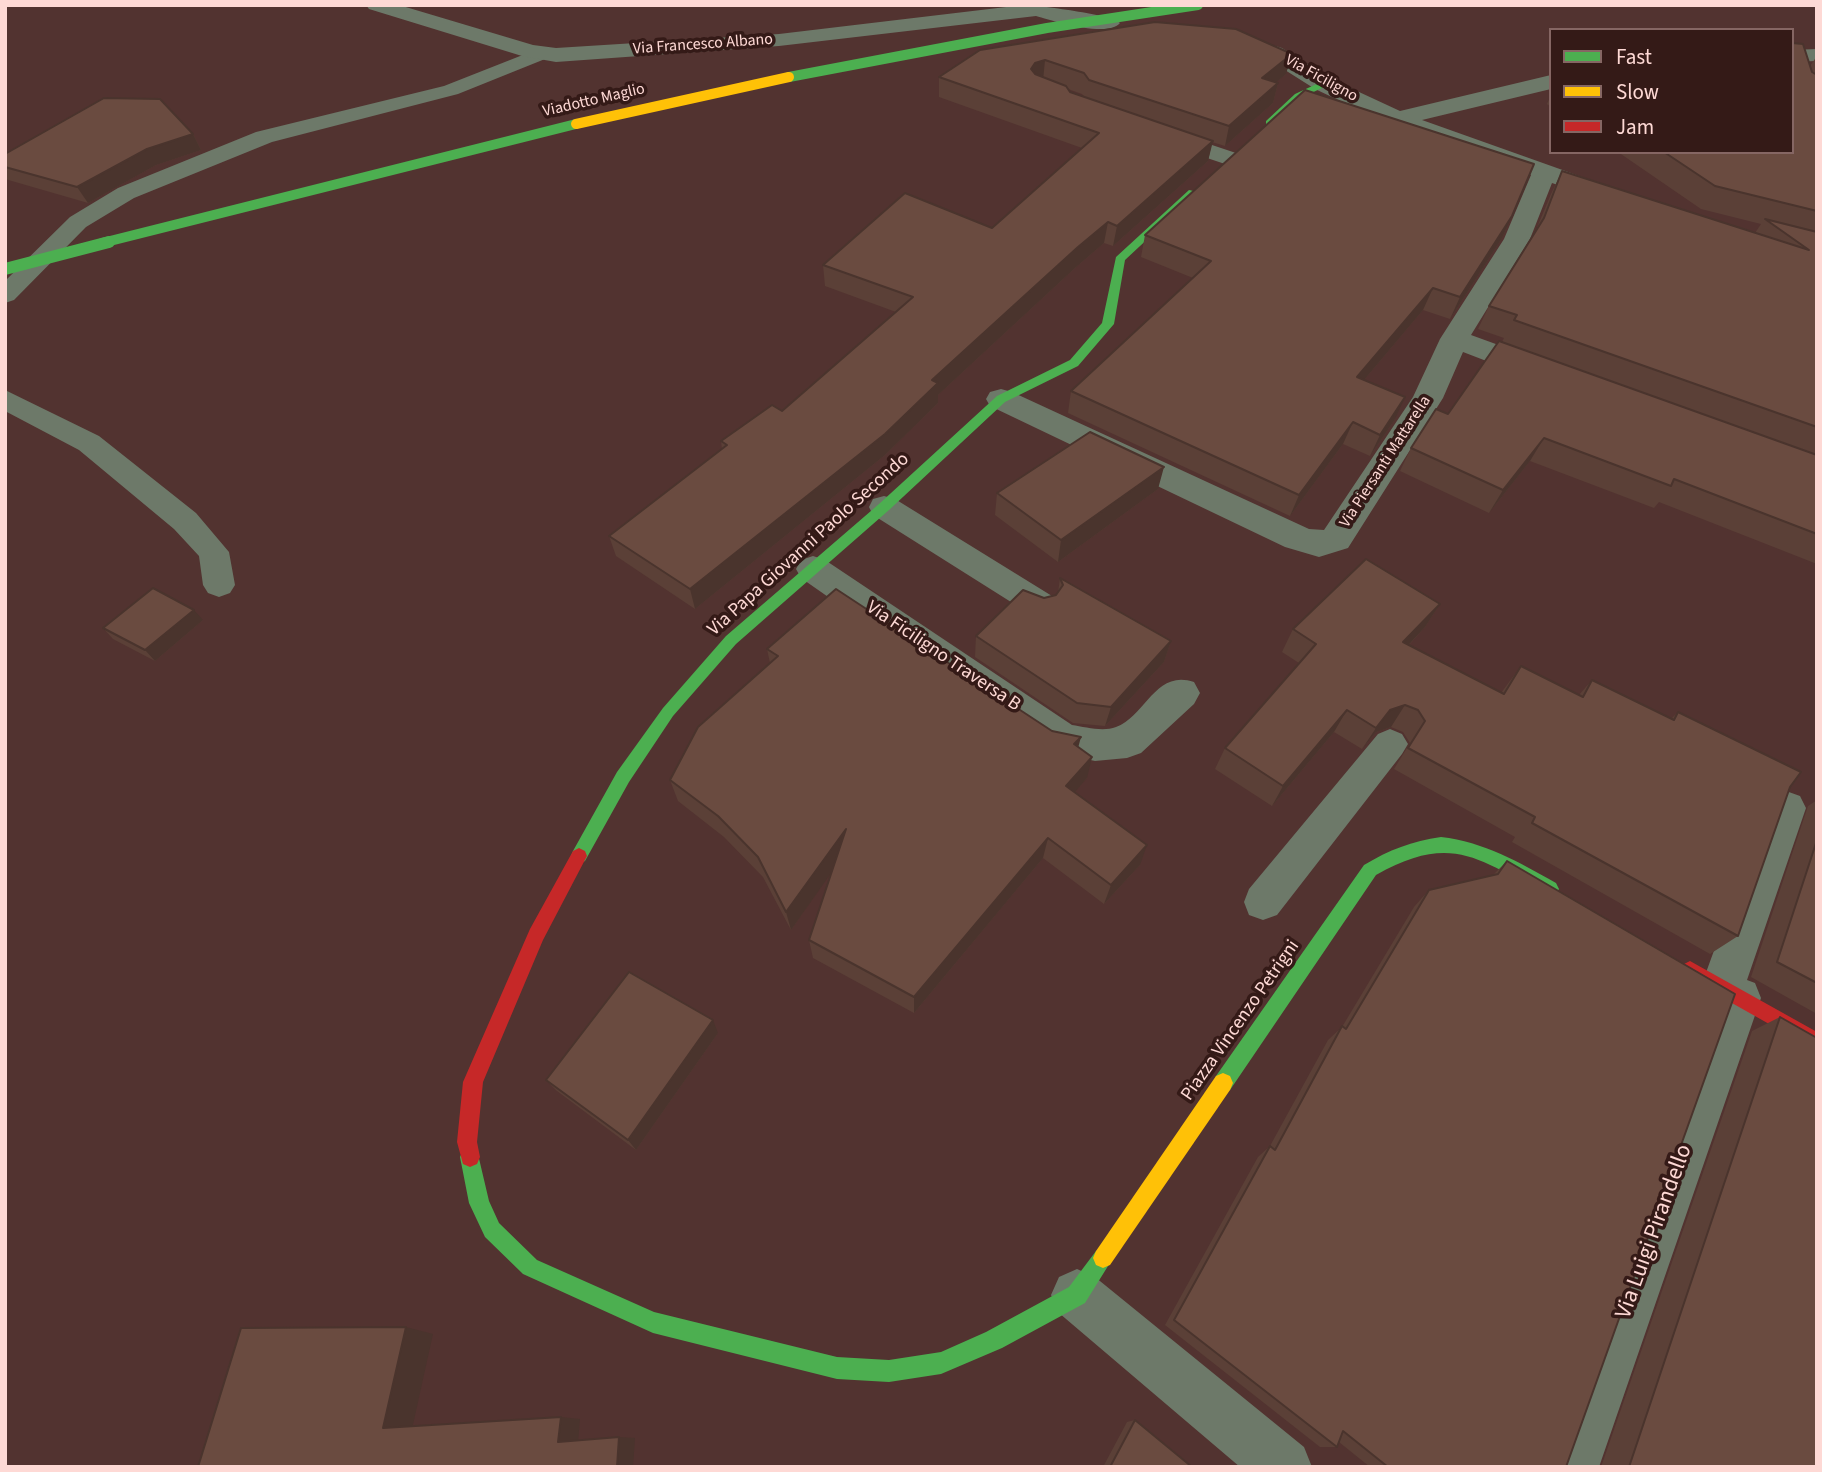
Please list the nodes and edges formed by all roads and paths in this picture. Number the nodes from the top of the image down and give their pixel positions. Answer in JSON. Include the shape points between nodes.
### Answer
{"nodes":[{"id":1,"x":376,"y":5,"type":"edge"},
{"id":2,"x":1198,"y":5,"type":"edge"},
{"id":3,"x":1040,"y":8,"type":"edge"},
{"id":4,"x":1180,"y":30,"type":"edge"},
{"id":5,"x":1216,"y":36,"type":"edge"},
{"id":6,"x":543,"y":54,"type":"junction"},
{"id":7,"x":1817,"y":55,"type":"edge"},
{"id":8,"x":1794,"y":56,"type":"edge"},
{"id":9,"x":1549,"y":82,"type":"edge"},
{"id":10,"x":1323,"y":84,"type":"junction"},
{"id":11,"x":1397,"y":118,"type":"junction"},
{"id":12,"x":1141,"y":128,"type":"edge"},
{"id":13,"x":1259,"y":132,"type":"edge"},
{"id":14,"x":1235,"y":154,"type":"joint"},
{"id":15,"x":1545,"y":170,"type":"junction"},
{"id":16,"x":1637,"y":203,"type":"edge"},
{"id":17,"x":5,"y":269,"type":"edge"},
{"id":18,"x":5,"y":295,"type":"edge"},
{"id":19,"x":1454,"y":339,"type":"junction"},
{"id":20,"x":1570,"y":382,"type":"edge"},
{"id":21,"x":5,"y":399,"type":"edge"},
{"id":22,"x":1001,"y":399,"type":"junction"},
{"id":23,"x":884,"y":507,"type":"junction"},
{"id":24,"x":813,"y":569,"type":"junction"},
{"id":25,"x":219,"y":586,"type":"dead end"},
{"id":26,"x":1041,"y":604,"type":"edge"},
{"id":27,"x":1181,"y":693,"type":"dead end"},
{"id":28,"x":1390,"y":744,"type":"edge"},
{"id":29,"x":1786,"y":808,"type":"edge"},
{"id":30,"x":1567,"y":899,"type":"edge"},
{"id":31,"x":1263,"y":902,"type":"dead end"},
{"id":32,"x":1675,"y":961,"type":"edge"},
{"id":33,"x":1731,"y":993,"type":"junction"},
{"id":34,"x":1817,"y":1042,"type":"edge"},
{"id":35,"x":1077,"y":1295,"type":"junction"},
{"id":36,"x":1284,"y":1467,"type":"edge"},
{"id":37,"x":1570,"y":1467,"type":"edge"}],
"edges":[{"from":1,"to":6,"type":"street","name":"Via Francesco Albano"},
{"from":2,"to":17,"type":"street","name":"Viadotto Maglio","bridge":true,"via":[[925,48],[608,115],[313,186]]},
{"from":3,"to":4,"type":"street","via":[[1075,20]]},
{"from":3,"to":6,"type":"street","name":"Via Francesco Albano","via":[[779,40]]},
{"from":5,"to":10,"type":"street","name":"Via Ficiligno","via":[[1274,53]]},
{"from":6,"to":18,"type":"lane","via":[[451,90],[264,137],[126,193],[78,222]]},
{"from":7,"to":8,"type":"lane"},
{"from":9,"to":11,"type":"street"},
{"from":10,"to":11,"type":"street","name":"Via Ficiligno"},
{"from":10,"to":13,"type":"street","via":[[1298,96]]},
{"from":11,"to":15,"type":"street","name":"Via Ficiligno"},
{"from":12,"to":14,"type":"lane"},
{"from":14,"to":22,"type":"street","name":"Via Papa Giovanni Paolo Secondo","via":[[1121,259],[1108,324],[1074,363]]},
{"from":15,"to":16,"type":"street","name":"Via Ficiligno"},
{"from":15,"to":19,"type":"street","name":"Via Piersanti Mattarella","via":[[1517,239]]},
{"from":19,"to":20,"type":"street"},
{"from":19,"to":22,"type":"street","name":"Via Piersanti Mattarella","via":[[1428,398],[1336,539],[1319,545]]},
{"from":21,"to":25,"type":"lane","via":[[89,443],[185,521],[214,552]]},
{"from":22,"to":23,"type":"street","name":"Via Papa Giovanni Paolo Secondo"},
{"from":23,"to":24,"type":"street","name":"Via Papa Giovanni Paolo Secondo"},
{"from":23,"to":26,"type":"lane"},
{"from":24,"to":27,"type":"street","name":"Via Ficiligno Traversa B","via":[[1063,740],[1095,745],[1127,742]]},
{"from":24,"to":35,"type":"street","name":"Via Papa Giovanni Paolo Secondo","via":[[731,640],[668,712],[623,777],[536,934],[473,1082],[467,1142],[479,1203],[492,1230],[530,1267],[653,1322],[838,1367],[889,1371],[940,1363]]},
{"from":28,"to":31,"type":"lane"},
{"from":29,"to":33,"type":"street","name":"Via Luigi Pirandello"},
{"from":30,"to":35,"type":"street","name":"Piazza Vincenzo Petrigni","via":[[1484,851],[1458,845],[1409,847],[1370,870]]},
{"from":32,"to":33,"type":"street"},
{"from":33,"to":34,"type":"street"},
{"from":33,"to":37,"type":"street","name":"Via Luigi Pirandello"},
{"from":35,"to":36,"type":"street"}]}
